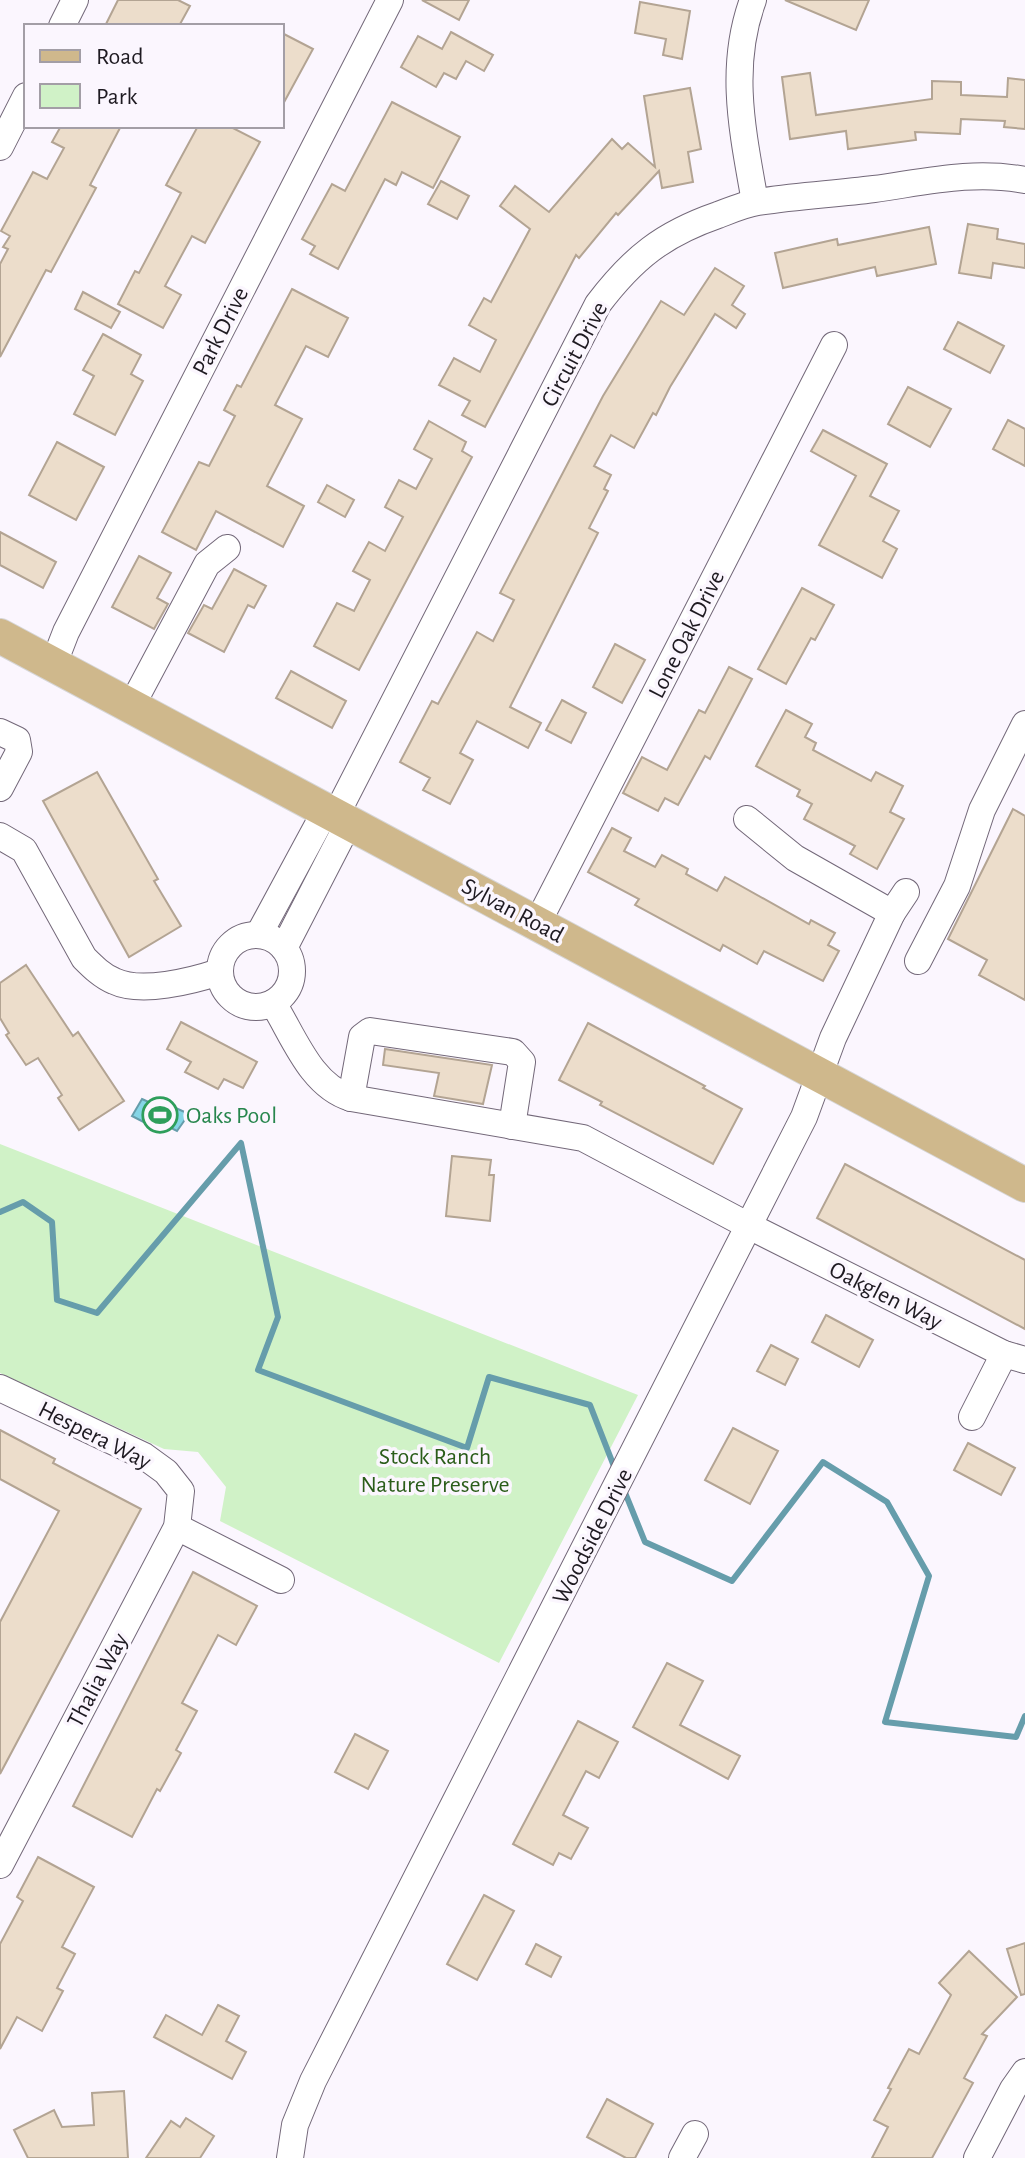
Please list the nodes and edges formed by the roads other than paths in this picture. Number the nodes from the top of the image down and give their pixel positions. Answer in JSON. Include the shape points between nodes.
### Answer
{"nodes":[{"id":1,"x":75,"y":0,"type":"edge"},
{"id":2,"x":390,"y":0,"type":"edge"},
{"id":3,"x":753,"y":0,"type":"edge"},
{"id":4,"x":63,"y":24,"type":"edge"},
{"id":5,"x":24,"y":100,"type":"edge"},
{"id":6,"x":0,"y":147,"type":"edge"},
{"id":7,"x":1025,"y":180,"type":"edge"},
{"id":8,"x":755,"y":202,"type":"junction"},
{"id":9,"x":834,"y":345,"type":"dead end"},
{"id":10,"x":227,"y":548,"type":"dead end"},
{"id":11,"x":0,"y":636,"type":"edge"},
{"id":12,"x":54,"y":663,"type":"junction"},
{"id":13,"x":132,"y":705,"type":"junction"},
{"id":14,"x":1025,"y":724,"type":"edge"},
{"id":15,"x":0,"y":732,"type":"edge"},
{"id":16,"x":0,"y":788,"type":"edge"},
{"id":17,"x":337,"y":816,"type":"junction"},
{"id":18,"x":747,"y":819,"type":"dead end"},
{"id":19,"x":0,"y":836,"type":"edge"},
{"id":20,"x":537,"y":924,"type":"junction"},
{"id":21,"x":259,"y":934,"type":"junction"},
{"id":22,"x":284,"y":948,"type":"junction"},
{"id":23,"x":918,"y":961,"type":"dead end"},
{"id":24,"x":219,"y":972,"type":"junction"},
{"id":25,"x":273,"y":1003,"type":"junction"},
{"id":26,"x":820,"y":1077,"type":"junction"},
{"id":27,"x":351,"y":1098,"type":"junction"},
{"id":28,"x":512,"y":1126,"type":"junction"},
{"id":29,"x":1022,"y":1178,"type":"edge"},
{"id":30,"x":749,"y":1226,"type":"junction"},
{"id":31,"x":1015,"y":1357,"type":"edge"},
{"id":32,"x":0,"y":1388,"type":"edge"},
{"id":33,"x":972,"y":1417,"type":"dead end"},
{"id":34,"x":181,"y":1491,"type":"joint"},
{"id":35,"x":177,"y":1527,"type":"junction"},
{"id":36,"x":281,"y":1580,"type":"dead end"},
{"id":37,"x":0,"y":1865,"type":"edge"},
{"id":38,"x":1025,"y":2072,"type":"edge"},
{"id":39,"x":695,"y":2134,"type":"dead end"},
{"id":40,"x":290,"y":2158,"type":"edge"},
{"id":41,"x":682,"y":2158,"type":"edge"},
{"id":42,"x":977,"y":2158,"type":"edge"}],
"edges":[{"from":1,"to":4,"type":"street"},
{"from":2,"to":12,"type":"street","name":"Park Drive"},
{"from":3,"to":8,"type":"street","via":[[737,82]]},
{"from":5,"to":6,"type":"street"},
{"from":7,"to":8,"type":"street","name":"Circuit Drive","via":[[947,177]]},
{"from":8,"to":17,"type":"street","name":"Circuit Drive","via":[[685,226],[660,241],[598,304]]},
{"from":9,"to":20,"type":"street","name":"Lone Oak Drive"},
{"from":10,"to":13,"type":"street","via":[[207,564]]},
{"from":11,"to":12,"type":"main road","name":"Sylvan Road"},
{"from":12,"to":13,"type":"main road","name":"Sylvan Road"},
{"from":13,"to":17,"type":"main road","name":"Sylvan Road"},
{"from":14,"to":23,"type":"street","via":[[982,810],[957,886]]},
{"from":15,"to":16,"type":"street","via":[[17,740],[19,752]]},
{"from":17,"to":20,"type":"main road","name":"Sylvan Road"},
{"from":17,"to":21,"type":"street"},
{"from":17,"to":22,"type":"street"},
{"from":18,"to":26,"type":"street","name":"Woodside Drive","via":[[795,858],[899,903],[833,1038]]},
{"from":19,"to":24,"type":"street","via":[[24,850],[84,958],[98,972],[136,987]]},
{"from":20,"to":26,"type":"main road","name":"Sylvan Road"},
{"from":21,"to":22,"type":"street"},
{"from":21,"to":24,"type":"street","via":[[236,940]]},
{"from":22,"to":25,"type":"street","via":[[292,978]]},
{"from":24,"to":25,"type":"street","via":[[236,1002],[259,1008]]},
{"from":25,"to":27,"type":"street","via":[[320,1081]]},
{"from":26,"to":29,"type":"main road","name":"Sylvan Road"},
{"from":26,"to":30,"type":"street","name":"Woodside Drive"},
{"from":27,"to":28,"type":"street","name":"Oakglen Way"},
{"from":27,"to":28,"type":"street","via":[[362,1037],[370,1031],[513,1052],[522,1062]]},
{"from":28,"to":30,"type":"street","name":"Oakglen Way","via":[[583,1138]]},
{"from":30,"to":31,"type":"street","name":"Oakglen Way"},
{"from":30,"to":40,"type":"street","name":"Woodside Drive","via":[[313,2081],[295,2125]]},
{"from":31,"to":33,"type":"street"},
{"from":32,"to":34,"type":"street","name":"Hespera Way","via":[[144,1456]]},
{"from":34,"to":35,"type":"street","name":"Thalia Way"},
{"from":35,"to":36,"type":"street"},
{"from":35,"to":37,"type":"street","name":"Thalia Way"},
{"from":38,"to":42,"type":"street"},
{"from":39,"to":41,"type":"street"}]}
